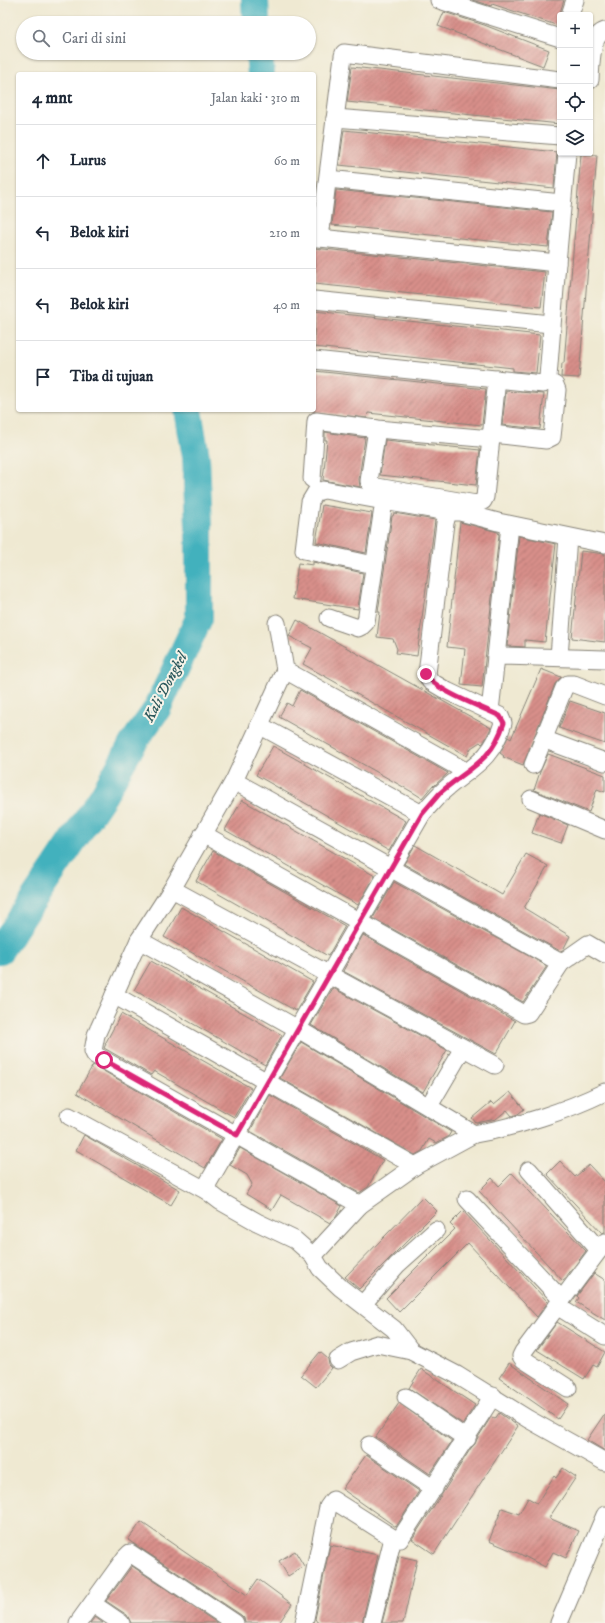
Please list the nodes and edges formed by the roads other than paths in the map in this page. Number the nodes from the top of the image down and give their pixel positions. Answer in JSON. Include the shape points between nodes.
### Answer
{"nodes":[{"id":1,"x":439,"y":0,"type":"edge"},
{"id":2,"x":575,"y":0,"type":"edge"},
{"id":3,"x":571,"y":12,"type":"edge"},
{"id":4,"x":605,"y":31,"type":"edge"},
{"id":5,"x":557,"y":37,"type":"edge"},
{"id":6,"x":593,"y":51,"type":"edge"},
{"id":7,"x":557,"y":80,"type":"edge"},
{"id":8,"x":335,"y":118,"type":"junction"},
{"id":9,"x":557,"y":136,"type":"edge"},
{"id":10,"x":567,"y":156,"type":"edge"},
{"id":11,"x":328,"y":179,"type":"junction"},
{"id":12,"x":562,"y":203,"type":"junction"},
{"id":13,"x":317,"y":238,"type":"edge"},
{"id":14,"x":556,"y":263,"type":"junction"},
{"id":15,"x":316,"y":300,"type":"edge"},
{"id":16,"x":551,"y":324,"type":"junction"},
{"id":17,"x":316,"y":360,"type":"edge"},
{"id":18,"x":497,"y":379,"type":"junction"},
{"id":19,"x":546,"y":381,"type":"junction"},
{"id":20,"x":377,"y":428,"type":"junction"},
{"id":21,"x":491,"y":437,"type":"junction"},
{"id":22,"x":312,"y":479,"type":"dead end"},
{"id":23,"x":384,"y":501,"type":"junction"},
{"id":24,"x":448,"y":512,"type":"junction"},
{"id":25,"x":510,"y":525,"type":"junction"},
{"id":26,"x":568,"y":537,"type":"junction"},
{"id":27,"x":605,"y":544,"type":"edge"},
{"id":28,"x":374,"y":565,"type":"junction"},
{"id":29,"x":329,"y":618,"type":"dead end"},
{"id":30,"x":277,"y":623,"type":"dead end"},
{"id":31,"x":559,"y":657,"type":"junction"},
{"id":32,"x":496,"y":658,"type":"junction"},
{"id":33,"x":605,"y":659,"type":"edge"},
{"id":34,"x":285,"y":670,"type":"junction"},
{"id":35,"x":605,"y":696,"type":"edge"},
{"id":36,"x":490,"y":711,"type":"junction"},
{"id":37,"x":260,"y":726,"type":"junction"},
{"id":38,"x":544,"y":739,"type":"junction"},
{"id":39,"x":605,"y":762,"type":"edge"},
{"id":40,"x":533,"y":765,"type":"dead end"},
{"id":41,"x":467,"y":772,"type":"junction"},
{"id":42,"x":234,"y":782,"type":"junction"},
{"id":43,"x":531,"y":799,"type":"dead end"},
{"id":44,"x":422,"y":814,"type":"junction"},
{"id":45,"x":605,"y":830,"type":"edge"},
{"id":46,"x":203,"y":834,"type":"junction"},
{"id":47,"x":391,"y":867,"type":"junction"},
{"id":48,"x":172,"y":889,"type":"junction"},
{"id":49,"x":360,"y":921,"type":"junction"},
{"id":50,"x":139,"y":940,"type":"junction"},
{"id":51,"x":605,"y":954,"type":"edge"},
{"id":52,"x":561,"y":963,"type":"junction"},
{"id":53,"x":329,"y":975,"type":"junction"},
{"id":54,"x":114,"y":994,"type":"junction"},
{"id":55,"x":298,"y":1029,"type":"junction"},
{"id":56,"x":462,"y":1048,"type":"junction"},
{"id":57,"x":495,"y":1065,"type":"dead end"},
{"id":58,"x":267,"y":1082,"type":"junction"},
{"id":59,"x":605,"y":1092,"type":"edge"},
{"id":60,"x":429,"y":1106,"type":"junction"},
{"id":61,"x":69,"y":1116,"type":"dead end"},
{"id":62,"x":474,"y":1134,"type":"junction"},
{"id":63,"x":237,"y":1135,"type":"junction"},
{"id":64,"x":415,"y":1166,"type":"junction"},
{"id":65,"x":529,"y":1170,"type":"dead end"},
{"id":66,"x":207,"y":1191,"type":"junction"},
{"id":67,"x":467,"y":1199,"type":"dead end"},
{"id":68,"x":360,"y":1206,"type":"junction"},
{"id":69,"x":436,"y":1230,"type":"dead end"},
{"id":70,"x":601,"y":1253,"type":"edge"},
{"id":71,"x":313,"y":1256,"type":"junction"},
{"id":72,"x":560,"y":1303,"type":"junction"},
{"id":73,"x":363,"y":1304,"type":"junction"},
{"id":74,"x":605,"y":1336,"type":"edge"},
{"id":75,"x":411,"y":1351,"type":"junction"},
{"id":76,"x":338,"y":1360,"type":"dead end"},
{"id":77,"x":568,"y":1388,"type":"dead end"},
{"id":78,"x":493,"y":1396,"type":"junction"},
{"id":79,"x":406,"y":1397,"type":"dead end"},
{"id":80,"x":467,"y":1439,"type":"junction"},
{"id":81,"x":368,"y":1444,"type":"dead end"},
{"id":82,"x":605,"y":1462,"type":"edge"},
{"id":83,"x":434,"y":1489,"type":"junction"},
{"id":84,"x":605,"y":1515,"type":"edge"},
{"id":85,"x":393,"y":1538,"type":"junction"},
{"id":86,"x":93,"y":1604,"type":"junction"},
{"id":87,"x":78,"y":1623,"type":"edge"},
{"id":88,"x":121,"y":1623,"type":"edge"},
{"id":89,"x":235,"y":1623,"type":"edge"},
{"id":90,"x":304,"y":1623,"type":"edge"},
{"id":91,"x":372,"y":1623,"type":"edge"},
{"id":92,"x":559,"y":1623,"type":"edge"}],
"edges":[{"from":1,"to":5,"type":"street"},
{"from":2,"to":3,"type":"street"},
{"from":4,"to":6,"type":"street","via":[[594,41]]},
{"from":7,"to":8,"type":"street","via":[[347,52],[343,56]]},
{"from":8,"to":9,"type":"street"},
{"from":8,"to":11,"type":"street"},
{"from":10,"to":12,"type":"street"},
{"from":11,"to":12,"type":"street"},
{"from":11,"to":13,"type":"street"},
{"from":12,"to":14,"type":"street"},
{"from":13,"to":14,"type":"street"},
{"from":14,"to":16,"type":"street"},
{"from":15,"to":16,"type":"street"},
{"from":16,"to":19,"type":"street"},
{"from":17,"to":18,"type":"street"},
{"from":18,"to":19,"type":"street","via":[[543,384]]},
{"from":18,"to":21,"type":"street"},
{"from":19,"to":21,"type":"street","via":[[557,390],[552,437],[546,440]]},
{"from":20,"to":21,"type":"street"},
{"from":20,"to":21,"type":"street","via":[[370,486],[476,504],[486,497]]},
{"from":20,"to":22,"type":"street","via":[[316,421]]},
{"from":23,"to":24,"type":"street"},
{"from":23,"to":28,"type":"street"},
{"from":23,"to":28,"type":"street","via":[[324,490],[316,492],[310,502],[304,550]]},
{"from":24,"to":25,"type":"street","via":[[460,512]]},
{"from":24,"to":36,"type":"street","via":[[426,674],[430,681],[447,691]]},
{"from":25,"to":26,"type":"street"},
{"from":25,"to":32,"type":"street"},
{"from":26,"to":27,"type":"street"},
{"from":26,"to":31,"type":"street"},
{"from":28,"to":29,"type":"street","via":[[366,622],[358,628]]},
{"from":30,"to":34,"type":"street"},
{"from":31,"to":32,"type":"street"},
{"from":31,"to":33,"type":"street"},
{"from":32,"to":36,"type":"street"},
{"from":34,"to":37,"type":"street"},
{"from":34,"to":41,"type":"street"},
{"from":35,"to":38,"type":"street","via":[[568,684],[564,688]]},
{"from":36,"to":41,"type":"street","via":[[500,716],[504,723],[500,734],[484,760]]},
{"from":37,"to":42,"type":"street"},
{"from":37,"to":44,"type":"street"},
{"from":38,"to":39,"type":"street"},
{"from":38,"to":40,"type":"street"},
{"from":41,"to":44,"type":"street","via":[[440,793]]},
{"from":42,"to":46,"type":"street"},
{"from":42,"to":47,"type":"street"},
{"from":43,"to":45,"type":"street"},
{"from":44,"to":47,"type":"street"},
{"from":46,"to":48,"type":"street"},
{"from":46,"to":49,"type":"street"},
{"from":47,"to":49,"type":"street"},
{"from":47,"to":52,"type":"street"},
{"from":48,"to":50,"type":"street"},
{"from":48,"to":53,"type":"street"},
{"from":49,"to":52,"type":"street","via":[[524,1014],[528,1013]]},
{"from":49,"to":53,"type":"street"},
{"from":50,"to":54,"type":"street"},
{"from":50,"to":55,"type":"street"},
{"from":51,"to":52,"type":"street","via":[[587,944]]},
{"from":53,"to":55,"type":"street"},
{"from":53,"to":56,"type":"street"},
{"from":54,"to":58,"type":"street"},
{"from":54,"to":63,"type":"street","via":[[96,1035],[93,1051],[95,1056]]},
{"from":55,"to":58,"type":"street"},
{"from":55,"to":60,"type":"street"},
{"from":56,"to":57,"type":"street"},
{"from":56,"to":60,"type":"street"},
{"from":58,"to":63,"type":"street"},
{"from":58,"to":64,"type":"street"},
{"from":59,"to":62,"type":"street","via":[[560,1111]]},
{"from":60,"to":62,"type":"street"},
{"from":61,"to":66,"type":"street"},
{"from":62,"to":64,"type":"street"},
{"from":63,"to":66,"type":"street","via":[[208,1183]]},
{"from":63,"to":68,"type":"street"},
{"from":64,"to":68,"type":"street"},
{"from":65,"to":70,"type":"street"},
{"from":66,"to":71,"type":"street","via":[[257,1222],[295,1240]]},
{"from":67,"to":72,"type":"street"},
{"from":68,"to":71,"type":"street"},
{"from":69,"to":73,"type":"street","via":[[397,1265]]},
{"from":70,"to":72,"type":"street"},
{"from":71,"to":73,"type":"street","via":[[320,1268]]},
{"from":72,"to":74,"type":"street"},
{"from":72,"to":77,"type":"street","via":[[521,1356]]},
{"from":73,"to":75,"type":"street","via":[[394,1330]]},
{"from":75,"to":76,"type":"street","via":[[377,1344],[351,1352]]},
{"from":75,"to":78,"type":"street"},
{"from":78,"to":80,"type":"street"},
{"from":78,"to":82,"type":"street","via":[[528,1419]]},
{"from":79,"to":80,"type":"street"},
{"from":80,"to":83,"type":"street"},
{"from":81,"to":83,"type":"street"},
{"from":83,"to":85,"type":"street","via":[[400,1539]]},
{"from":84,"to":92,"type":"street"},
{"from":85,"to":90,"type":"street","via":[[333,1500],[328,1507]]},
{"from":85,"to":91,"type":"street"},
{"from":86,"to":87,"type":"street"},
{"from":86,"to":88,"type":"street"},
{"from":86,"to":89,"type":"street","via":[[130,1553]]}]}
